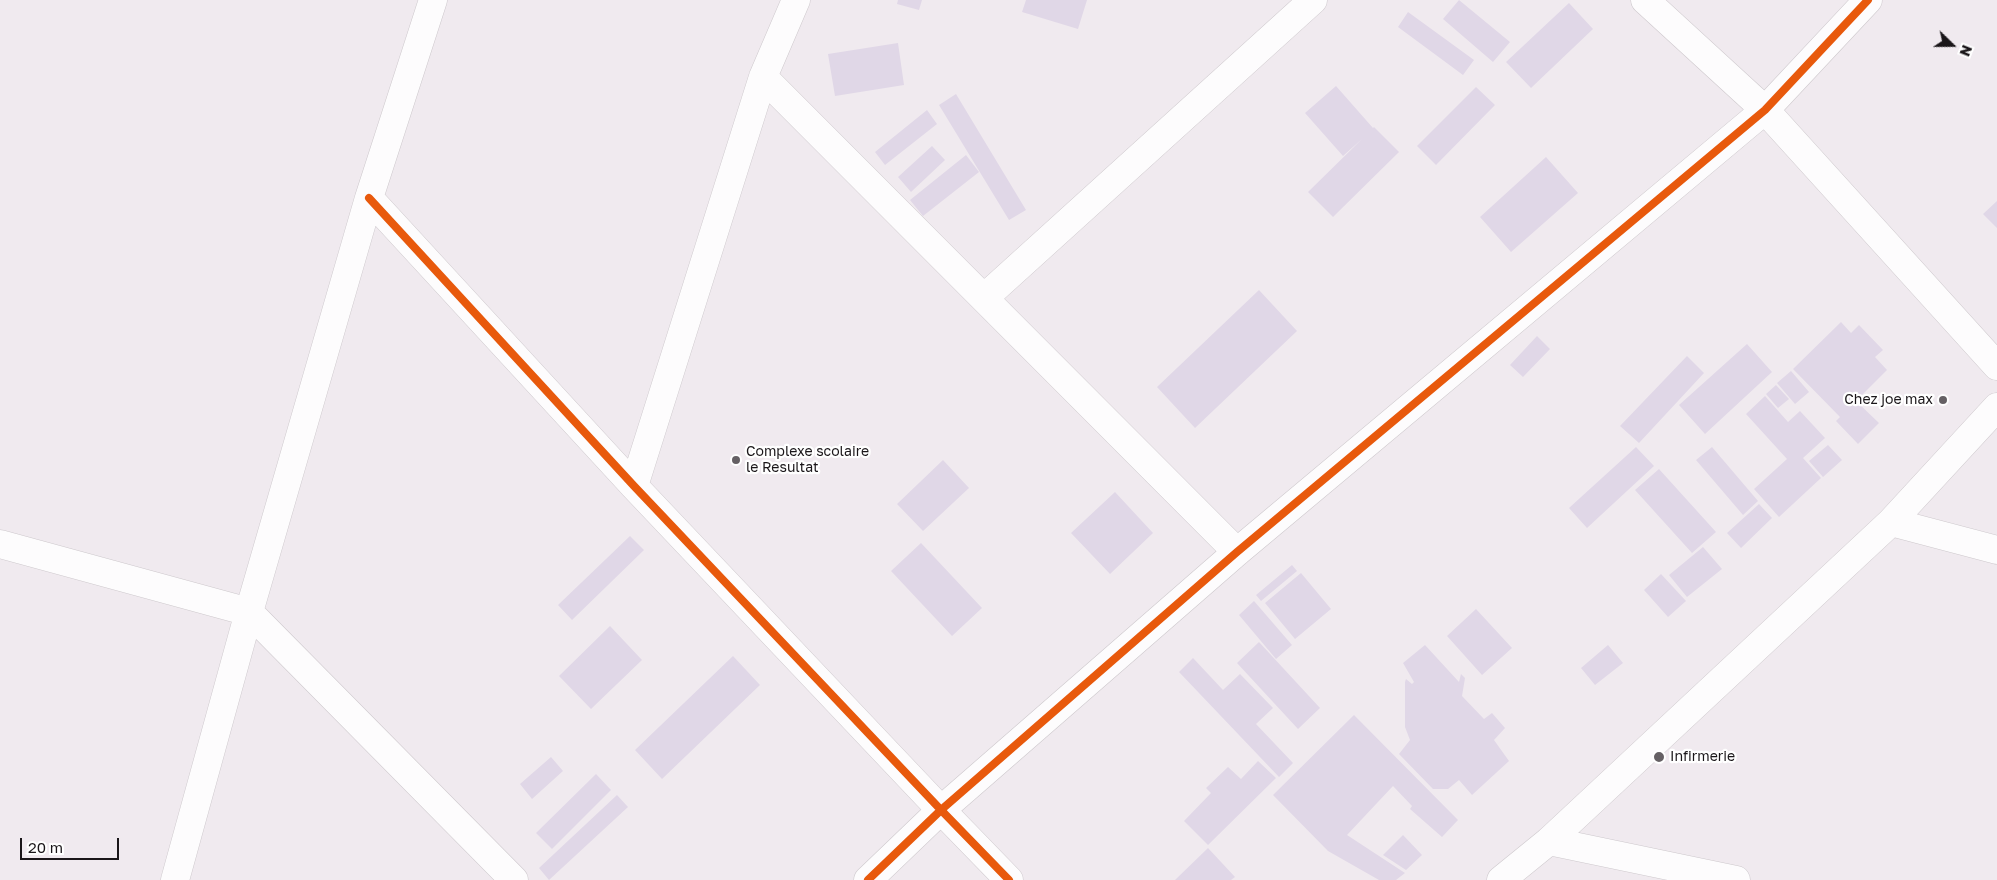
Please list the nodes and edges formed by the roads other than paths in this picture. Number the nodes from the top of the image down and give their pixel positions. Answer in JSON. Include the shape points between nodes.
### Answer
{"nodes":[{"id":1,"x":433,"y":0,"type":"edge"},
{"id":2,"x":796,"y":0,"type":"edge"},
{"id":3,"x":1313,"y":0,"type":"edge"},
{"id":4,"x":1644,"y":0,"type":"edge"},
{"id":5,"x":1868,"y":0,"type":"edge"},
{"id":6,"x":763,"y":77,"type":"junction"},
{"id":7,"x":1765,"y":110,"type":"junction"},
{"id":8,"x":369,"y":198,"type":"junction"},
{"id":9,"x":984,"y":298,"type":"junction"},
{"id":10,"x":1997,"y":366,"type":"edge"},
{"id":11,"x":1997,"y":407,"type":"edge"},
{"id":12,"x":634,"y":486,"type":"junction"},
{"id":13,"x":1891,"y":522,"type":"junction"},
{"id":14,"x":0,"y":544,"type":"edge"},
{"id":15,"x":1997,"y":550,"type":"edge"},
{"id":16,"x":1237,"y":552,"type":"junction"},
{"id":17,"x":249,"y":612,"type":"junction"},
{"id":18,"x":941,"y":810,"type":"junction"},
{"id":19,"x":1549,"y":841,"type":"junction"},
{"id":20,"x":175,"y":880,"type":"edge"},
{"id":21,"x":514,"y":880,"type":"edge"},
{"id":22,"x":868,"y":880,"type":"edge"},
{"id":23,"x":1009,"y":880,"type":"edge"},
{"id":24,"x":1501,"y":880,"type":"edge"},
{"id":25,"x":1736,"y":880,"type":"edge"}],
"edges":[{"from":1,"to":8,"type":"street"},
{"from":2,"to":6,"type":"street"},
{"from":3,"to":9,"type":"street"},
{"from":4,"to":7,"type":"street"},
{"from":5,"to":7,"type":"street"},
{"from":6,"to":9,"type":"street"},
{"from":6,"to":12,"type":"street"},
{"from":7,"to":10,"type":"street"},
{"from":7,"to":16,"type":"street"},
{"from":8,"to":12,"type":"street"},
{"from":8,"to":17,"type":"street"},
{"from":9,"to":16,"type":"street"},
{"from":11,"to":13,"type":"street"},
{"from":12,"to":18,"type":"street"},
{"from":13,"to":15,"type":"street"},
{"from":13,"to":19,"type":"street"},
{"from":14,"to":17,"type":"street"},
{"from":16,"to":18,"type":"street"},
{"from":17,"to":20,"type":"street"},
{"from":17,"to":21,"type":"street"},
{"from":18,"to":22,"type":"street"},
{"from":18,"to":23,"type":"street"},
{"from":19,"to":24,"type":"street"},
{"from":19,"to":25,"type":"street"}]}
